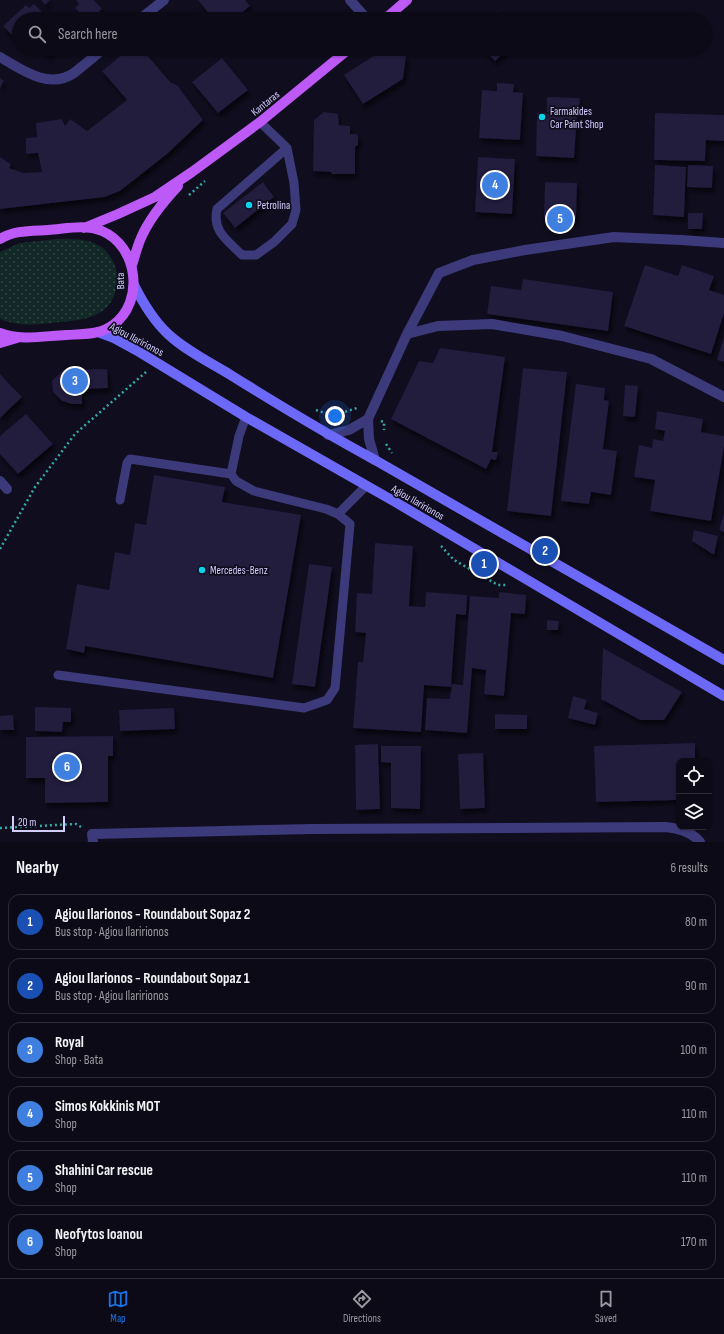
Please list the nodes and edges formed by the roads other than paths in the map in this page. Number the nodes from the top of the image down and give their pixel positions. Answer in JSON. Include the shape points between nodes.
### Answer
{"nodes":[{"id":1,"x":164,"y":0,"type":"edge"},
{"id":2,"x":350,"y":0,"type":"edge"},
{"id":3,"x":407,"y":0,"type":"edge"},
{"id":4,"x":149,"y":12,"type":"edge"},
{"id":5,"x":361,"y":12,"type":"edge"},
{"id":6,"x":393,"y":12,"type":"edge"},
{"id":7,"x":95,"y":56,"type":"edge"},
{"id":8,"x":341,"y":56,"type":"edge"},
{"id":9,"x":0,"y":57,"type":"edge"},
{"id":10,"x":260,"y":122,"type":"junction"},
{"id":11,"x":286,"y":148,"type":"junction"},
{"id":12,"x":192,"y":172,"type":"junction"},
{"id":13,"x":83,"y":228,"type":"junction"},
{"id":14,"x":0,"y":232,"type":"edge"},
{"id":15,"x":10,"y":234,"type":"junction"},
{"id":16,"x":0,"y":239,"type":"edge"},
{"id":17,"x":724,"y":243,"type":"edge"},
{"id":18,"x":132,"y":265,"type":"junction"},
{"id":19,"x":134,"y":284,"type":"junction"},
{"id":20,"x":98,"y":332,"type":"junction"},
{"id":21,"x":0,"y":333,"type":"edge"},
{"id":22,"x":407,"y":334,"type":"junction"},
{"id":23,"x":19,"y":338,"type":"junction"},
{"id":24,"x":0,"y":343,"type":"edge"},
{"id":25,"x":724,"y":397,"type":"edge"},
{"id":26,"x":246,"y":416,"type":"junction"},
{"id":27,"x":368,"y":420,"type":"junction"},
{"id":28,"x":328,"y":435,"type":"junction"},
{"id":29,"x":375,"y":460,"type":"junction"},
{"id":30,"x":231,"y":474,"type":"junction"},
{"id":31,"x":366,"y":486,"type":"junction"},
{"id":32,"x":120,"y":500,"type":"dead end"},
{"id":33,"x":338,"y":514,"type":"junction"},
{"id":34,"x":724,"y":660,"type":"edge"},
{"id":35,"x":58,"y":675,"type":"dead end"},
{"id":36,"x":724,"y":696,"type":"edge"},
{"id":37,"x":92,"y":838,"type":"edge"},
{"id":38,"x":700,"y":842,"type":"edge"}],
"edges":[{"from":1,"to":4,"type":"street"},
{"from":2,"to":5,"type":"street"},
{"from":3,"to":6,"type":"main road"},
{"from":7,"to":9,"type":"street","via":[[74,73],[54,80],[38,78]]},
{"from":8,"to":10,"type":"main road","name":"Kantaras"},
{"from":10,"to":11,"type":"lane"},
{"from":10,"to":12,"type":"main road","name":"Kantaras"},
{"from":11,"to":11,"type":"lane","via":[[217,209],[215,218],[220,232],[242,255],[256,255],[292,224],[296,210],[294,183]]},
{"from":12,"to":13,"type":"main road","name":"Kantaras","via":[[155,197]]},
{"from":12,"to":18,"type":"main road","name":"Kantaras","via":[[169,196],[150,222]]},
{"from":13,"to":15,"type":"main road","name":"Bata"},
{"from":13,"to":18,"type":"main road","name":"Bata","via":[[102,231],[119,242]]},
{"from":14,"to":15,"type":"main road"},
{"from":15,"to":16,"type":"main road","name":"Bata"},
{"from":17,"to":22,"type":"street","via":[[614,237],[473,260],[439,273]]},
{"from":18,"to":19,"type":"main road","name":"Bata"},
{"from":19,"to":20,"type":"main road","name":"Bata","via":[[129,304],[120,320]]},
{"from":19,"to":28,"type":"main road","name":"Agiou Ilaririonos","via":[[147,310],[169,335]]},
{"from":20,"to":23,"type":"main road","name":"Bata"},
{"from":20,"to":26,"type":"main road","name":"Agiou Ilaririonos","via":[[131,347]]},
{"from":21,"to":23,"type":"main road","name":"Bata"},
{"from":22,"to":25,"type":"street","via":[[438,326],[492,324],[562,336],[651,359]]},
{"from":22,"to":27,"type":"street"},
{"from":23,"to":24,"type":"main road"},
{"from":26,"to":30,"type":"lane","via":[[238,436]]},
{"from":26,"to":31,"type":"main road","name":"Agiou Ilaririonos"},
{"from":27,"to":28,"type":"street","via":[[349,430]]},
{"from":27,"to":29,"type":"street","via":[[369,439]]},
{"from":28,"to":29,"type":"main road","name":"Agiou Ilaririonos"},
{"from":29,"to":34,"type":"main road","name":"Agiou Ilaririonos"},
{"from":30,"to":32,"type":"lane","via":[[130,459]]},
{"from":30,"to":33,"type":"lane","via":[[236,481],[254,491]]},
{"from":31,"to":33,"type":"lane"},
{"from":31,"to":36,"type":"main road","name":"Agiou Ilaririonos"},
{"from":33,"to":35,"type":"lane","via":[[350,524],[334,688],[327,700],[304,708]]},
{"from":37,"to":38,"type":"street","via":[[312,829],[665,827],[684,830]]}]}
